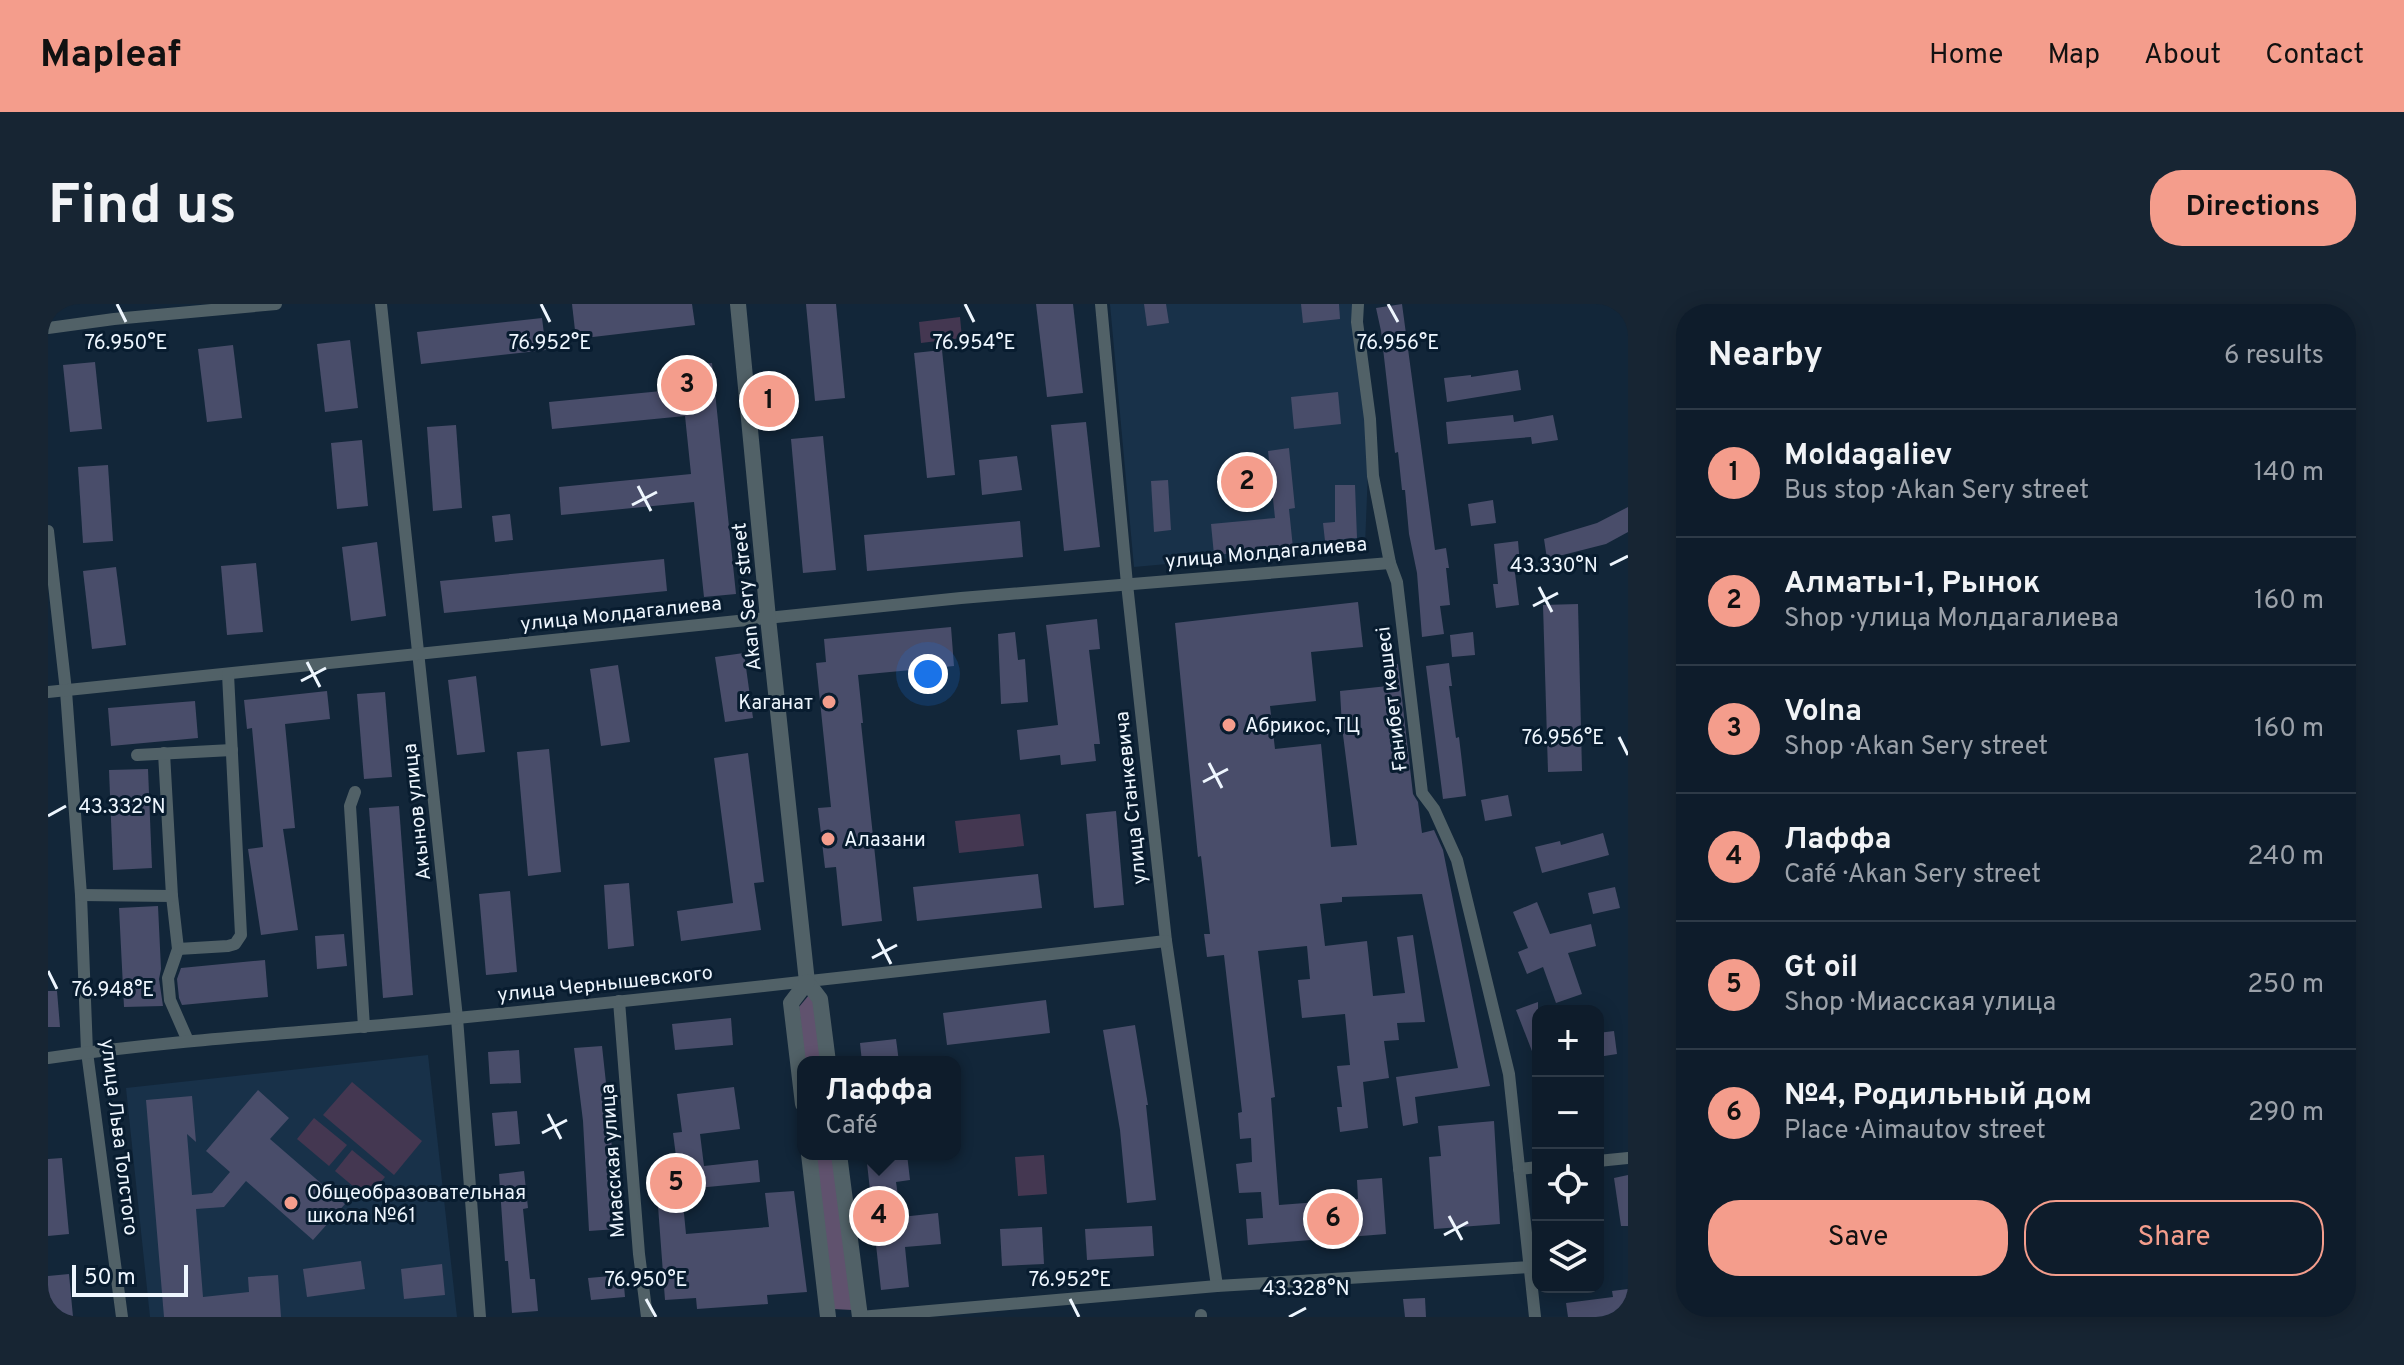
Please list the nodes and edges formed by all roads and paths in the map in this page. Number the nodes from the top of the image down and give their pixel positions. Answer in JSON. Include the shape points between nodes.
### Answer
{"nodes":[{"id":1,"x":276,"y":304,"type":"edge"},
{"id":2,"x":381,"y":304,"type":"edge"},
{"id":3,"x":738,"y":304,"type":"edge"},
{"id":4,"x":1101,"y":304,"type":"edge"},
{"id":5,"x":1358,"y":304,"type":"edge"},
{"id":6,"x":48,"y":328,"type":"edge"},
{"id":7,"x":48,"y":531,"type":"edge"},
{"id":8,"x":1390,"y":563,"type":"junction"},
{"id":9,"x":1127,"y":584,"type":"junction"},
{"id":10,"x":768,"y":618,"type":"junction"},
{"id":11,"x":419,"y":654,"type":"junction"},
{"id":12,"x":228,"y":674,"type":"junction"},
{"id":13,"x":66,"y":691,"type":"junction"},
{"id":14,"x":48,"y":692,"type":"edge"},
{"id":15,"x":232,"y":750,"type":"junction"},
{"id":16,"x":164,"y":753,"type":"junction"},
{"id":17,"x":137,"y":755,"type":"dead end"},
{"id":18,"x":355,"y":792,"type":"dead end"},
{"id":19,"x":81,"y":895,"type":"junction"},
{"id":20,"x":172,"y":896,"type":"junction"},
{"id":21,"x":1166,"y":941,"type":"junction"},
{"id":22,"x":178,"y":949,"type":"junction"},
{"id":23,"x":807,"y":982,"type":"junction"},
{"id":24,"x":619,"y":1001,"type":"junction"},
{"id":25,"x":457,"y":1018,"type":"junction"},
{"id":26,"x":364,"y":1027,"type":"junction"},
{"id":27,"x":188,"y":1041,"type":"junction"},
{"id":28,"x":87,"y":1052,"type":"junction"},
{"id":29,"x":797,"y":1056,"type":"edge"},
{"id":30,"x":827,"y":1056,"type":"edge"},
{"id":31,"x":48,"y":1058,"type":"edge"},
{"id":32,"x":1628,"y":1158,"type":"edge"},
{"id":33,"x":810,"y":1160,"type":"edge"},
{"id":34,"x":840,"y":1160,"type":"edge"},
{"id":35,"x":1604,"y":1160,"type":"edge"},
{"id":36,"x":1532,"y":1168,"type":"edge"},
{"id":37,"x":1519,"y":1169,"type":"junction"},
{"id":38,"x":1530,"y":1267,"type":"junction"},
{"id":39,"x":1217,"y":1286,"type":"junction"},
{"id":40,"x":122,"y":1317,"type":"edge"},
{"id":41,"x":480,"y":1317,"type":"edge"},
{"id":42,"x":647,"y":1317,"type":"edge"},
{"id":43,"x":828,"y":1317,"type":"edge"},
{"id":44,"x":858,"y":1317,"type":"edge"},
{"id":45,"x":1535,"y":1317,"type":"edge"}],
"edges":[{"from":1,"to":6,"type":"street"},
{"from":2,"to":11,"type":"street","name":"Акынов улица"},
{"from":3,"to":10,"type":"street","name":"Akan Sery street"},
{"from":4,"to":9,"type":"street","name":"улица Станкевича"},
{"from":5,"to":8,"type":"street","name":"Ғанибет көшесі","via":[[1373,476]]},
{"from":7,"to":13,"type":"street","name":"улица Льва Толстого"},
{"from":8,"to":9,"type":"street","name":"улица Молдагалиева"},
{"from":8,"to":37,"type":"street","name":"Ғанибет көшесі","via":[[1397,582],[1422,793],[1457,860],[1509,1074]]},
{"from":9,"to":10,"type":"street","name":"улица Молдагалиева"},
{"from":9,"to":21,"type":"street","name":"улица Станкевича"},
{"from":10,"to":11,"type":"street","name":"улица Молдагалиева"},
{"from":10,"to":23,"type":"street","name":"Akan Sery street"},
{"from":11,"to":12,"type":"street","name":"улица Молдагалиева"},
{"from":11,"to":25,"type":"street","name":"Акынов улица"},
{"from":12,"to":13,"type":"street","name":"улица Молдагалиева"},
{"from":12,"to":15,"type":"street"},
{"from":13,"to":14,"type":"street","name":"улица Молдагалиева"},
{"from":13,"to":19,"type":"street","name":"улица Льва Толстого"},
{"from":15,"to":16,"type":"street"},
{"from":15,"to":22,"type":"street","via":[[241,935],[228,946]]},
{"from":16,"to":17,"type":"street"},
{"from":16,"to":20,"type":"street"},
{"from":18,"to":26,"type":"street","via":[[350,806]]},
{"from":19,"to":20,"type":"street"},
{"from":19,"to":28,"type":"street","name":"улица Льва Толстого"},
{"from":20,"to":22,"type":"street"},
{"from":21,"to":23,"type":"street","name":"улица Чернышевского"},
{"from":21,"to":39,"type":"street","name":"улица Станкевича"},
{"from":22,"to":27,"type":"street","via":[[168,978],[170,1000]]},
{"from":23,"to":24,"type":"street","name":"улица Чернышевского"},
{"from":23,"to":29,"type":"street","name":"Akan Sery street","via":[[791,1003]]},
{"from":23,"to":30,"type":"street","name":"Akan Sery street","via":[[820,999]]},
{"from":24,"to":25,"type":"street","name":"улица Чернышевского"},
{"from":24,"to":42,"type":"street","name":"Миасская улица"},
{"from":25,"to":26,"type":"street","name":"улица Чернышевского"},
{"from":25,"to":41,"type":"street","name":"Акынов улица"},
{"from":26,"to":27,"type":"street","name":"улица Чернышевского"},
{"from":27,"to":28,"type":"street","name":"улица Чернышевского"},
{"from":28,"to":31,"type":"street","name":"улица Чернышевского"},
{"from":28,"to":40,"type":"street","name":"улица Льва Толстого"},
{"from":32,"to":35,"type":"street"},
{"from":33,"to":43,"type":"street"},
{"from":34,"to":44,"type":"street"},
{"from":36,"to":37,"type":"street"},
{"from":37,"to":38,"type":"street","name":"Ғанибет көшесі"},
{"from":38,"to":39,"type":"street"},
{"from":38,"to":45,"type":"street","name":"Ғанибет көшесі"},
{"from":39,"to":44,"type":"street"}]}
